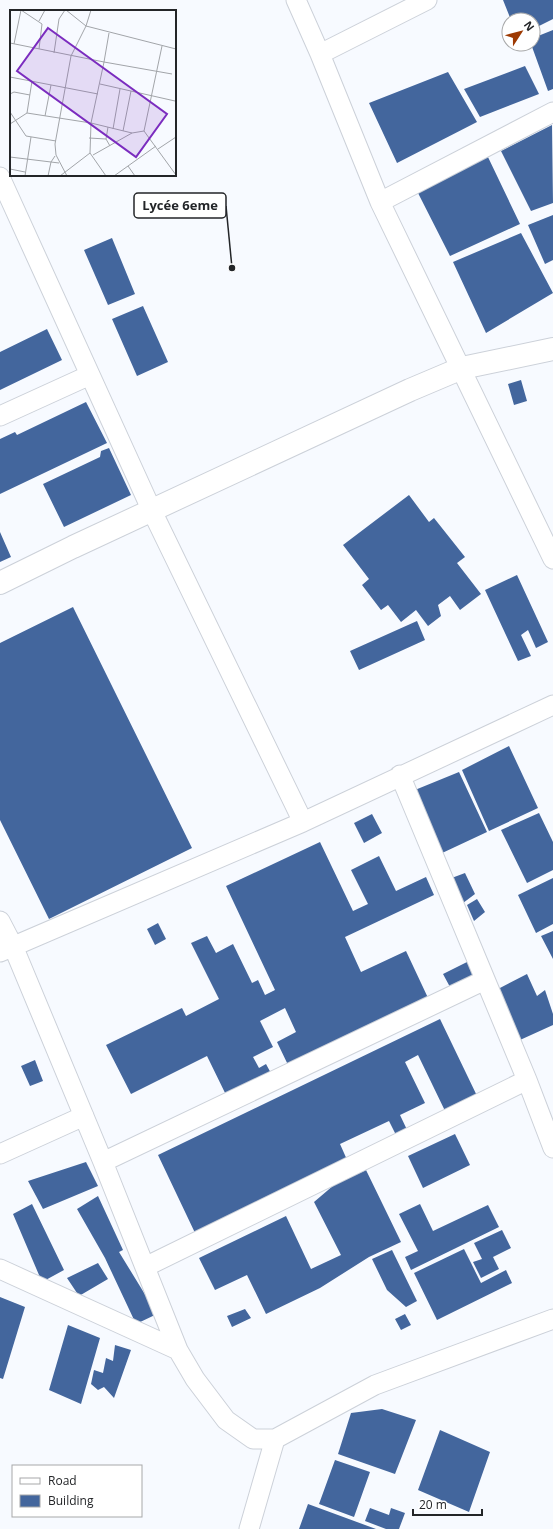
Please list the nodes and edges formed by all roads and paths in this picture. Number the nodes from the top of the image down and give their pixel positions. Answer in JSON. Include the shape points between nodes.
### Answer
{"nodes":[{"id":1,"x":296,"y":0,"type":"edge"},
{"id":2,"x":427,"y":0,"type":"edge"},
{"id":3,"x":320,"y":54,"type":"junction"},
{"id":4,"x":553,"y":112,"type":"edge"},
{"id":5,"x":0,"y":177,"type":"edge"},
{"id":6,"x":4,"y":198,"type":"edge"},
{"id":7,"x":380,"y":202,"type":"junction"},
{"id":8,"x":553,"y":349,"type":"edge"},
{"id":9,"x":462,"y":368,"type":"junction"},
{"id":10,"x":90,"y":374,"type":"junction"},
{"id":11,"x":0,"y":416,"type":"edge"},
{"id":12,"x":152,"y":511,"type":"junction"},
{"id":13,"x":553,"y":559,"type":"edge"},
{"id":14,"x":0,"y":583,"type":"edge"},
{"id":15,"x":553,"y":705,"type":"edge"},
{"id":16,"x":400,"y":775,"type":"junction"},
{"id":17,"x":303,"y":822,"type":"junction"},
{"id":18,"x":0,"y":921,"type":"edge"},
{"id":19,"x":6,"y":949,"type":"edge"},
{"id":20,"x":485,"y":980,"type":"junction"},
{"id":21,"x":527,"y":1080,"type":"junction"},
{"id":22,"x":84,"y":1116,"type":"junction"},
{"id":23,"x":553,"y":1148,"type":"edge"},
{"id":24,"x":0,"y":1154,"type":"edge"},
{"id":25,"x":103,"y":1162,"type":"junction"},
{"id":26,"x":145,"y":1267,"type":"junction"},
{"id":27,"x":0,"y":1269,"type":"edge"},
{"id":28,"x":553,"y":1319,"type":"edge"},
{"id":29,"x":178,"y":1350,"type":"junction"},
{"id":30,"x":274,"y":1440,"type":"junction"},
{"id":31,"x":249,"y":1529,"type":"edge"}],
"edges":[{"from":1,"to":3,"type":"street"},
{"from":2,"to":3,"type":"street"},
{"from":3,"to":7,"type":"street"},
{"from":4,"to":7,"type":"street"},
{"from":5,"to":6,"type":"street"},
{"from":6,"to":10,"type":"street"},
{"from":7,"to":9,"type":"street"},
{"from":8,"to":9,"type":"street"},
{"from":9,"to":12,"type":"street"},
{"from":9,"to":13,"type":"street"},
{"from":10,"to":11,"type":"street"},
{"from":10,"to":12,"type":"street"},
{"from":12,"to":14,"type":"street"},
{"from":12,"to":17,"type":"street"},
{"from":15,"to":16,"type":"street"},
{"from":16,"to":17,"type":"street"},
{"from":16,"to":20,"type":"street"},
{"from":17,"to":19,"type":"street"},
{"from":18,"to":19,"type":"street"},
{"from":19,"to":22,"type":"street"},
{"from":20,"to":21,"type":"street"},
{"from":20,"to":25,"type":"street"},
{"from":21,"to":23,"type":"street"},
{"from":21,"to":26,"type":"street"},
{"from":22,"to":24,"type":"street"},
{"from":22,"to":25,"type":"street"},
{"from":25,"to":26,"type":"street"},
{"from":26,"to":29,"type":"street"},
{"from":27,"to":29,"type":"street"},
{"from":28,"to":30,"type":"street","via":[[375,1385]]},
{"from":29,"to":30,"type":"street","via":[[195,1379],[226,1420],[253,1440]]},
{"from":30,"to":31,"type":"street"}]}
